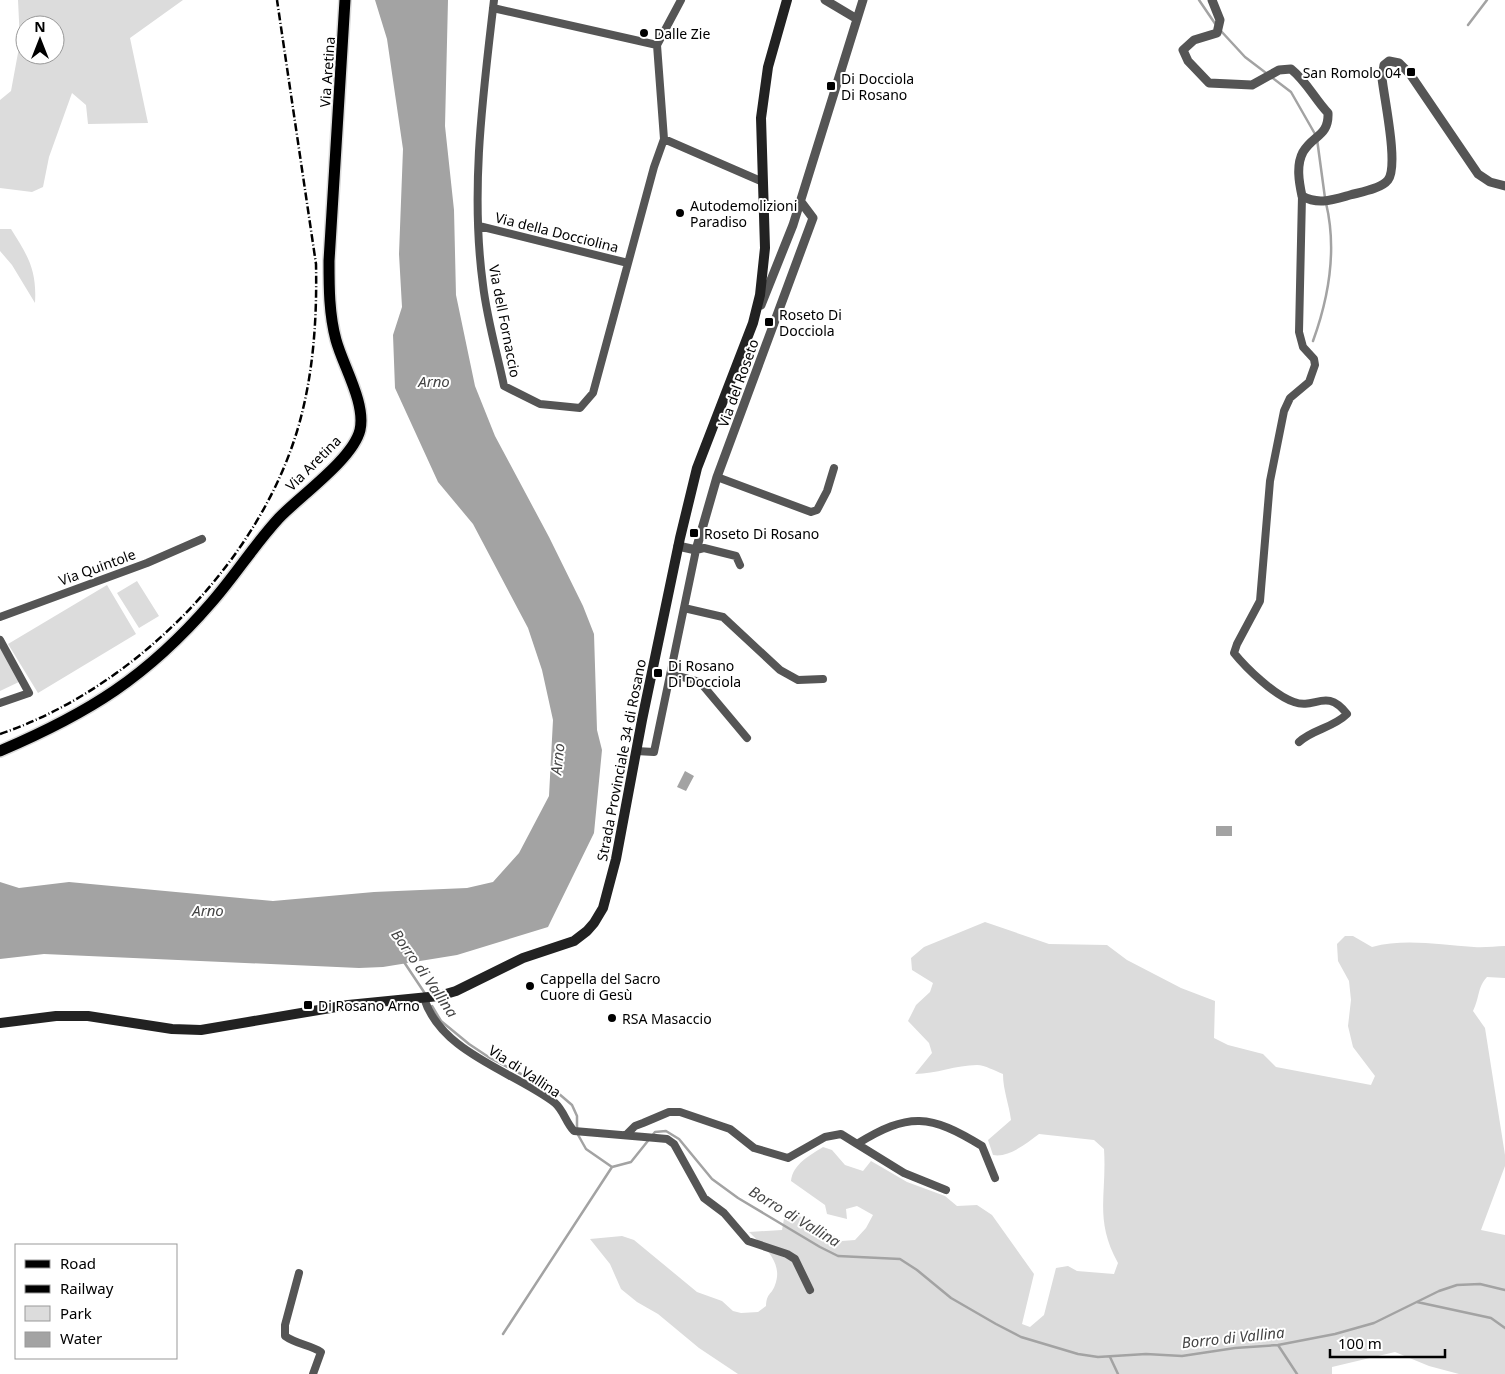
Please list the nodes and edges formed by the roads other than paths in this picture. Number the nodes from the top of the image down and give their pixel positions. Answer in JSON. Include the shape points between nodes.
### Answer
{"nodes":[{"id":1,"x":345,"y":0,"type":"edge"},
{"id":2,"x":682,"y":0,"type":"edge"},
{"id":3,"x":787,"y":0,"type":"edge"},
{"id":4,"x":825,"y":0,"type":"edge"},
{"id":5,"x":863,"y":0,"type":"edge"},
{"id":6,"x":1212,"y":0,"type":"edge"},
{"id":7,"x":493,"y":4,"type":"edge"},
{"id":8,"x":857,"y":19,"type":"junction"},
{"id":9,"x":657,"y":45,"type":"junction"},
{"id":10,"x":664,"y":139,"type":"junction"},
{"id":11,"x":763,"y":182,"type":"junction"},
{"id":12,"x":1505,"y":186,"type":"edge"},
{"id":13,"x":1302,"y":196,"type":"junction"},
{"id":14,"x":801,"y":202,"type":"junction"},
{"id":15,"x":479,"y":226,"type":"junction"},
{"id":16,"x":628,"y":262,"type":"junction"},
{"id":17,"x":753,"y":323,"type":"junction"},
{"id":18,"x":834,"y":468,"type":"dead end"},
{"id":19,"x":717,"y":477,"type":"junction"},
{"id":20,"x":202,"y":539,"type":"dead end"},
{"id":21,"x":678,"y":546,"type":"junction"},
{"id":22,"x":696,"y":550,"type":"junction"},
{"id":23,"x":740,"y":566,"type":"dead end"},
{"id":24,"x":684,"y":608,"type":"junction"},
{"id":25,"x":0,"y":617,"type":"edge"},
{"id":26,"x":0,"y":640,"type":"edge"},
{"id":27,"x":670,"y":674,"type":"junction"},
{"id":28,"x":824,"y":678,"type":"dead end"},
{"id":29,"x":0,"y":703,"type":"edge"},
{"id":30,"x":747,"y":738,"type":"dead end"},
{"id":31,"x":1299,"y":742,"type":"dead end"},
{"id":32,"x":0,"y":750,"type":"edge"},
{"id":33,"x":636,"y":751,"type":"junction"},
{"id":34,"x":427,"y":998,"type":"junction"},
{"id":35,"x":0,"y":1022,"type":"edge"},
{"id":36,"x":626,"y":1135,"type":"junction"},
{"id":37,"x":857,"y":1144,"type":"junction"},
{"id":38,"x":995,"y":1178,"type":"dead end"},
{"id":39,"x":946,"y":1190,"type":"dead end"},
{"id":40,"x":298,"y":1273,"type":"dead end"},
{"id":41,"x":810,"y":1290,"type":"dead end"},
{"id":42,"x":314,"y":1374,"type":"edge"}],
"edges":[{"from":1,"to":32,"type":"main road","name":"Via Aretina","via":[[329,295],[336,340],[360,409],[359,431],[345,455],[257,542],[212,602],[161,656],[106,698]]},
{"from":2,"to":9,"type":"street"},
{"from":3,"to":11,"type":"main road","name":"Strada Provinciale 34 di Rosano","via":[[768,68],[761,118]]},
{"from":4,"to":8,"type":"street"},
{"from":5,"to":8,"type":"street"},
{"from":6,"to":13,"type":"street","via":[[1220,20],[1217,33],[1194,40],[1184,50],[1188,60],[1209,83],[1252,85],[1279,70],[1291,69],[1304,80],[1328,113],[1328,124],[1322,134],[1302,154],[1298,176]]},
{"from":7,"to":9,"type":"street"},
{"from":7,"to":15,"type":"street","name":"Via dell Fornaccio","via":[[476,185]]},
{"from":8,"to":14,"type":"street"},
{"from":9,"to":10,"type":"street"},
{"from":10,"to":11,"type":"street"},
{"from":10,"to":16,"type":"street","name":"Via dell Fornaccio"},
{"from":11,"to":17,"type":"main road","name":"Strada Provinciale 34 di Rosano","via":[[765,248]]},
{"from":12,"to":13,"type":"street","via":[[1478,174],[1410,74],[1399,63],[1389,61],[1384,65],[1382,78],[1394,166],[1388,180],[1376,187],[1331,200],[1311,201]]},
{"from":13,"to":31,"type":"street","via":[[1299,332],[1315,365],[1309,382],[1290,398],[1284,411],[1270,481],[1260,601],[1234,653],[1255,676],[1295,703],[1332,700],[1340,704],[1346,714],[1338,723]]},
{"from":14,"to":17,"type":"street"},
{"from":14,"to":19,"type":"street","name":"Via del Roseto","via":[[813,218]]},
{"from":15,"to":16,"type":"street","name":"Via della Docciolina"},
{"from":15,"to":16,"type":"street","name":"Via dell Fornaccio","via":[[483,285],[504,386],[540,404],[580,408],[593,393]]},
{"from":17,"to":21,"type":"main road","name":"Strada Provinciale 34 di Rosano","via":[[698,468]]},
{"from":18,"to":19,"type":"street","via":[[826,491],[816,510],[811,512]]},
{"from":19,"to":22,"type":"street","name":"Via del Roseto"},
{"from":20,"to":25,"type":"street","name":"Via Quintole","via":[[147,563]]},
{"from":21,"to":22,"type":"street"},
{"from":21,"to":33,"type":"main road","name":"Strada Provinciale 34 di Rosano"},
{"from":22,"to":23,"type":"street","via":[[704,548],[736,556]]},
{"from":22,"to":24,"type":"street","name":"Via del Roseto"},
{"from":24,"to":27,"type":"street","name":"Via del Roseto"},
{"from":24,"to":28,"type":"street","via":[[723,618],[780,670],[798,680]]},
{"from":26,"to":29,"type":"street","via":[[28,693]]},
{"from":27,"to":30,"type":"street","via":[[700,682]]},
{"from":27,"to":33,"type":"street","name":"Via del Roseto","via":[[654,752]]},
{"from":33,"to":34,"type":"main road","name":"Strada Provinciale 34 di Rosano","via":[[609,890],[603,908],[587,931],[574,941],[512,962],[456,991]]},
{"from":34,"to":35,"type":"main road","name":"Strada Provinciale 34 di Rosano","via":[[330,1008],[187,1031],[88,1016]]},
{"from":34,"to":36,"type":"street","name":"Via di Vallina","via":[[429,1014],[444,1033],[555,1103],[578,1132]]},
{"from":36,"to":37,"type":"street","via":[[635,1126],[669,1112],[680,1112],[730,1129],[754,1148],[788,1158],[825,1137],[841,1134]]},
{"from":36,"to":41,"type":"street","name":"Via di Vallina","via":[[667,1140],[674,1144],[704,1198],[724,1213],[748,1241],[795,1258]]},
{"from":37,"to":38,"type":"street","via":[[900,1122],[917,1119],[940,1125],[982,1146]]},
{"from":37,"to":39,"type":"street","via":[[904,1173]]},
{"from":40,"to":42,"type":"street","via":[[285,1336],[321,1352]]}]}
